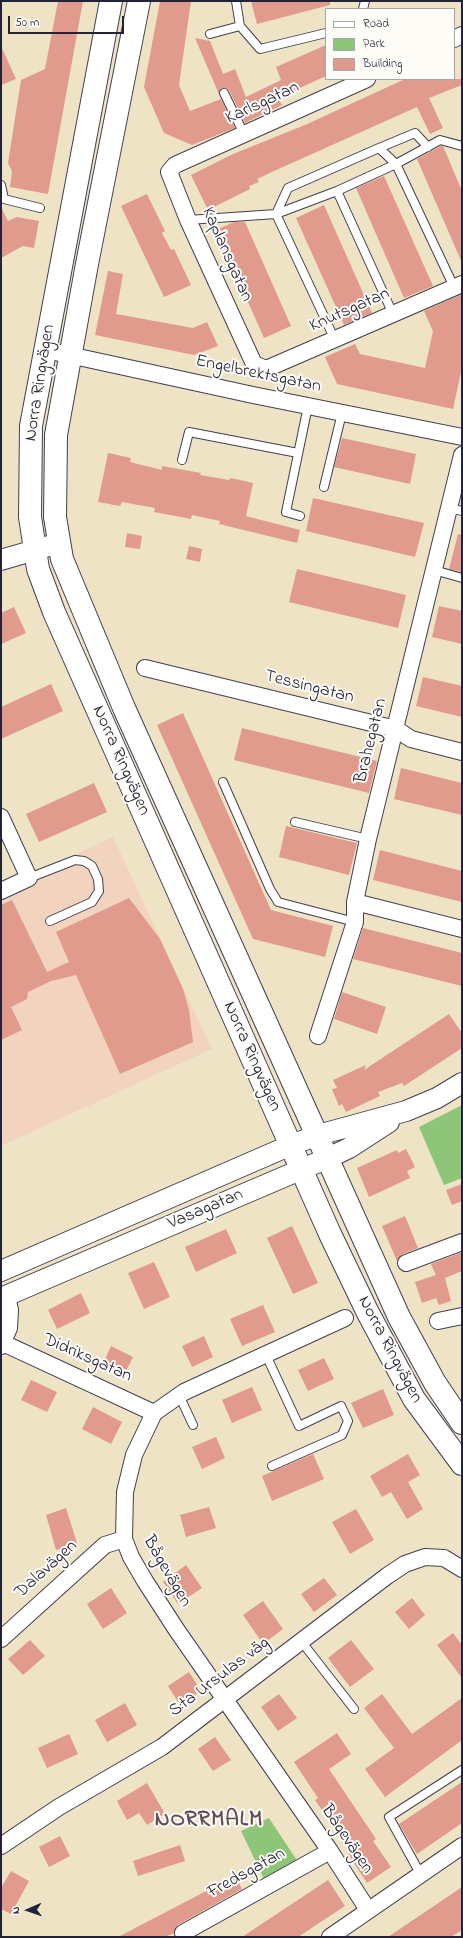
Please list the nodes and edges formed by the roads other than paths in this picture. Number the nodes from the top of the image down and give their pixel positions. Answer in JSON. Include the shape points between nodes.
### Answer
{"nodes":[{"id":1,"x":111,"y":1,"type":"edge"},
{"id":2,"x":139,"y":1,"type":"edge"},
{"id":3,"x":236,"y":1,"type":"edge"},
{"id":4,"x":240,"y":26,"type":"junction"},
{"id":5,"x":325,"y":33,"type":"edge"},
{"id":6,"x":210,"y":34,"type":"dead end"},
{"id":7,"x":365,"y":80,"type":"edge"},
{"id":8,"x":224,"y":93,"type":"dead end"},
{"id":9,"x":244,"y":134,"type":"junction"},
{"id":10,"x":462,"y":146,"type":"edge"},
{"id":11,"x":428,"y":147,"type":"junction"},
{"id":12,"x":379,"y":148,"type":"junction"},
{"id":13,"x":176,"y":164,"type":"joint"},
{"id":14,"x":396,"y":164,"type":"junction"},
{"id":15,"x":1,"y":185,"type":"edge"},
{"id":16,"x":337,"y":191,"type":"junction"},
{"id":17,"x":40,"y":208,"type":"dead end"},
{"id":18,"x":276,"y":214,"type":"junction"},
{"id":19,"x":188,"y":220,"type":"junction"},
{"id":20,"x":458,"y":285,"type":"edge"},
{"id":21,"x":393,"y":314,"type":"junction"},
{"id":22,"x":335,"y":340,"type":"junction"},
{"id":23,"x":46,"y":350,"type":"junction"},
{"id":24,"x":72,"y":355,"type":"junction"},
{"id":25,"x":254,"y":364,"type":"joint"},
{"id":26,"x":308,"y":406,"type":"junction"},
{"id":27,"x":342,"y":413,"type":"junction"},
{"id":28,"x":462,"y":437,"type":"edge"},
{"id":29,"x":298,"y":453,"type":"junction"},
{"id":30,"x":462,"y":454,"type":"edge"},
{"id":31,"x":182,"y":460,"type":"dead end"},
{"id":32,"x":324,"y":487,"type":"dead end"},
{"id":33,"x":456,"y":509,"type":"edge"},
{"id":34,"x":300,"y":516,"type":"dead end"},
{"id":35,"x":59,"y":543,"type":"junction"},
{"id":36,"x":35,"y":549,"type":"junction"},
{"id":37,"x":1,"y":560,"type":"edge"},
{"id":38,"x":434,"y":570,"type":"junction"},
{"id":39,"x":462,"y":578,"type":"edge"},
{"id":40,"x":145,"y":668,"type":"dead end"},
{"id":41,"x":396,"y":729,"type":"junction"},
{"id":42,"x":462,"y":752,"type":"edge"},
{"id":43,"x":223,"y":782,"type":"dead end"},
{"id":44,"x":295,"y":822,"type":"dead end"},
{"id":45,"x":3,"y":825,"type":"edge"},
{"id":46,"x":368,"y":839,"type":"junction"},
{"id":47,"x":29,"y":878,"type":"junction"},
{"id":48,"x":1,"y":891,"type":"edge"},
{"id":49,"x":355,"y":902,"type":"junction"},
{"id":50,"x":50,"y":921,"type":"dead end"},
{"id":51,"x":355,"y":922,"type":"junction"},
{"id":52,"x":462,"y":929,"type":"edge"},
{"id":53,"x":318,"y":1036,"type":"dead end"},
{"id":54,"x":462,"y":1084,"type":"edge"},
{"id":55,"x":406,"y":1112,"type":"junction"},
{"id":56,"x":318,"y":1135,"type":"junction"},
{"id":57,"x":291,"y":1145,"type":"junction"},
{"id":58,"x":328,"y":1158,"type":"junction"},
{"id":59,"x":302,"y":1170,"type":"junction"},
{"id":60,"x":462,"y":1242,"type":"edge"},
{"id":61,"x":406,"y":1263,"type":"dead end"},
{"id":62,"x":1,"y":1271,"type":"edge"},
{"id":63,"x":4,"y":1297,"type":"edge"},
{"id":64,"x":462,"y":1316,"type":"edge"},
{"id":65,"x":345,"y":1318,"type":"dead end"},
{"id":66,"x":438,"y":1320,"type":"dead end"},
{"id":67,"x":2,"y":1344,"type":"edge"},
{"id":68,"x":266,"y":1355,"type":"junction"},
{"id":69,"x":179,"y":1395,"type":"junction"},
{"id":70,"x":154,"y":1413,"type":"junction"},
{"id":71,"x":462,"y":1423,"type":"edge"},
{"id":72,"x":193,"y":1425,"type":"dead end"},
{"id":73,"x":462,"y":1464,"type":"edge"},
{"id":74,"x":272,"y":1466,"type":"dead end"},
{"id":75,"x":124,"y":1539,"type":"junction"},
{"id":76,"x":462,"y":1569,"type":"edge"},
{"id":77,"x":1,"y":1639,"type":"edge"},
{"id":78,"x":301,"y":1642,"type":"junction"},
{"id":79,"x":226,"y":1700,"type":"junction"},
{"id":80,"x":354,"y":1709,"type":"dead end"},
{"id":81,"x":462,"y":1770,"type":"edge"},
{"id":82,"x":1,"y":1846,"type":"edge"},
{"id":83,"x":330,"y":1850,"type":"junction"},
{"id":84,"x":460,"y":1852,"type":"edge"},
{"id":85,"x":421,"y":1874,"type":"junction"},
{"id":86,"x":368,"y":1910,"type":"junction"},
{"id":87,"x":181,"y":1936,"type":"edge"},
{"id":88,"x":330,"y":1937,"type":"edge"}],
"edges":[{"from":1,"to":23,"type":"main road","name":"Norra Ringvägen"},
{"from":2,"to":24,"type":"main road","name":"Norra Ringvägen","via":[[87,264]]},
{"from":3,"to":4,"type":"lane"},
{"from":4,"to":5,"type":"lane","via":[[260,49]]},
{"from":4,"to":6,"type":"lane"},
{"from":7,"to":9,"type":"street","name":"Karlsgatan"},
{"from":8,"to":9,"type":"lane"},
{"from":9,"to":13,"type":"street","name":"Karlsgatan"},
{"from":10,"to":11,"type":"lane","via":[[440,140]]},
{"from":11,"to":12,"type":"lane","via":[[415,133]]},
{"from":11,"to":14,"type":"lane"},
{"from":12,"to":14,"type":"lane"},
{"from":12,"to":18,"type":"lane","via":[[288,188]]},
{"from":13,"to":19,"type":"street","name":"Kaplansgatan","via":[[168,172]]},
{"from":14,"to":16,"type":"lane"},
{"from":14,"to":20,"type":"lane"},
{"from":15,"to":17,"type":"lane","via":[[4,199]]},
{"from":16,"to":18,"type":"lane"},
{"from":16,"to":21,"type":"lane"},
{"from":18,"to":19,"type":"lane"},
{"from":18,"to":22,"type":"lane"},
{"from":19,"to":25,"type":"street","name":"Kaplansgatan"},
{"from":20,"to":21,"type":"street","name":"Knutsgatan"},
{"from":21,"to":22,"type":"street","name":"Knutsgatan"},
{"from":22,"to":25,"type":"street","name":"Knutsgatan","via":[[266,369]]},
{"from":23,"to":24,"type":"street","name":"Engelbrektsgatan"},
{"from":23,"to":36,"type":"main road","name":"Norra Ringvägen","via":[[31,426],[30,517]]},
{"from":24,"to":26,"type":"street","name":"Engelbrektsgatan"},
{"from":24,"to":35,"type":"main road","name":"Norra Ringvägen","via":[[56,436],[55,517]]},
{"from":26,"to":27,"type":"street","name":"Engelbrektsgatan"},
{"from":26,"to":29,"type":"lane"},
{"from":27,"to":28,"type":"street","name":"Engelbrektsgatan"},
{"from":27,"to":32,"type":"lane"},
{"from":29,"to":31,"type":"lane","via":[[189,432]]},
{"from":29,"to":34,"type":"lane","via":[[286,512]]},
{"from":30,"to":33,"type":"street","name":"Brahegatan"},
{"from":33,"to":38,"type":"street","name":"Brahegatan"},
{"from":35,"to":36,"type":"street"},
{"from":35,"to":56,"type":"main road","name":"Norra Ringvägen","via":[[69,577],[124,708]]},
{"from":36,"to":37,"type":"street"},
{"from":36,"to":57,"type":"main road","name":"Norra Ringvägen","via":[[38,568],[54,612]]},
{"from":38,"to":39,"type":"lane"},
{"from":38,"to":41,"type":"street","name":"Brahegatan"},
{"from":40,"to":41,"type":"street","name":"Tessingatan"},
{"from":41,"to":42,"type":"street","name":"Tessingatan","via":[[410,739]]},
{"from":41,"to":46,"type":"street","name":"Brahegatan"},
{"from":43,"to":51,"type":"lane","via":[[270,890],[278,902]]},
{"from":44,"to":46,"type":"lane"},
{"from":45,"to":47,"type":"street"},
{"from":46,"to":49,"type":"street","name":"Brahegatan"},
{"from":47,"to":48,"type":"street"},
{"from":47,"to":50,"type":"lane","via":[[75,860],[84,861],[92,866],[98,878],[99,891],[92,902]]},
{"from":49,"to":51,"type":"street","name":"Brahegatan"},
{"from":49,"to":52,"type":"street"},
{"from":51,"to":53,"type":"street","name":"Brahegatan"},
{"from":54,"to":55,"type":"street","name":"Vasagatan"},
{"from":55,"to":56,"type":"street","name":"Vasagatan"},
{"from":55,"to":58,"type":"street","name":"Vasagatan","via":[[349,1148]]},
{"from":56,"to":57,"type":"street","name":"Vasagatan"},
{"from":56,"to":58,"type":"main road","name":"Norra Ringvägen"},
{"from":57,"to":59,"type":"main road","name":"Norra Ringvägen"},
{"from":57,"to":62,"type":"street","name":"Vasagatan"},
{"from":58,"to":59,"type":"street","name":"Vasagatan"},
{"from":58,"to":71,"type":"main road","name":"Norra Ringvägen","via":[[399,1317],[435,1383]]},
{"from":59,"to":63,"type":"street","name":"Vasagatan"},
{"from":59,"to":73,"type":"main road","name":"Norra Ringvägen","via":[[330,1234],[414,1399]]},
{"from":60,"to":61,"type":"street"},
{"from":63,"to":67,"type":"street","via":[[10,1310],[10,1328]]},
{"from":64,"to":66,"type":"street"},
{"from":65,"to":68,"type":"street","name":"Bågevägen"},
{"from":67,"to":70,"type":"street","name":"Didriksgatan"},
{"from":68,"to":69,"type":"street","name":"Bågevägen"},
{"from":68,"to":74,"type":"lane","via":[[299,1426],[341,1406],[348,1421],[342,1435]]},
{"from":69,"to":70,"type":"street","name":"Bågevägen"},
{"from":69,"to":72,"type":"lane"},
{"from":70,"to":75,"type":"street","name":"Bågevägen","via":[[134,1455],[125,1492]]},
{"from":75,"to":77,"type":"street","name":"Dalavägen","via":[[105,1545]]},
{"from":75,"to":79,"type":"street","name":"Bågevägen","via":[[145,1581]]},
{"from":76,"to":78,"type":"street","name":"S:ta Ursulas väg","via":[[444,1558],[425,1557],[405,1564]]},
{"from":78,"to":79,"type":"street","name":"S:ta Ursulas väg"},
{"from":78,"to":80,"type":"lane"},
{"from":79,"to":82,"type":"street","name":"S:ta Ursulas väg","via":[[162,1747],[59,1807]]},
{"from":79,"to":83,"type":"street","name":"Bågevägen"},
{"from":81,"to":85,"type":"lane","via":[[389,1817]]},
{"from":83,"to":86,"type":"street","name":"Bågevägen"},
{"from":83,"to":87,"type":"street","name":"Fredsgatan"},
{"from":84,"to":85,"type":"street"},
{"from":85,"to":86,"type":"street"},
{"from":86,"to":88,"type":"street"}]}
